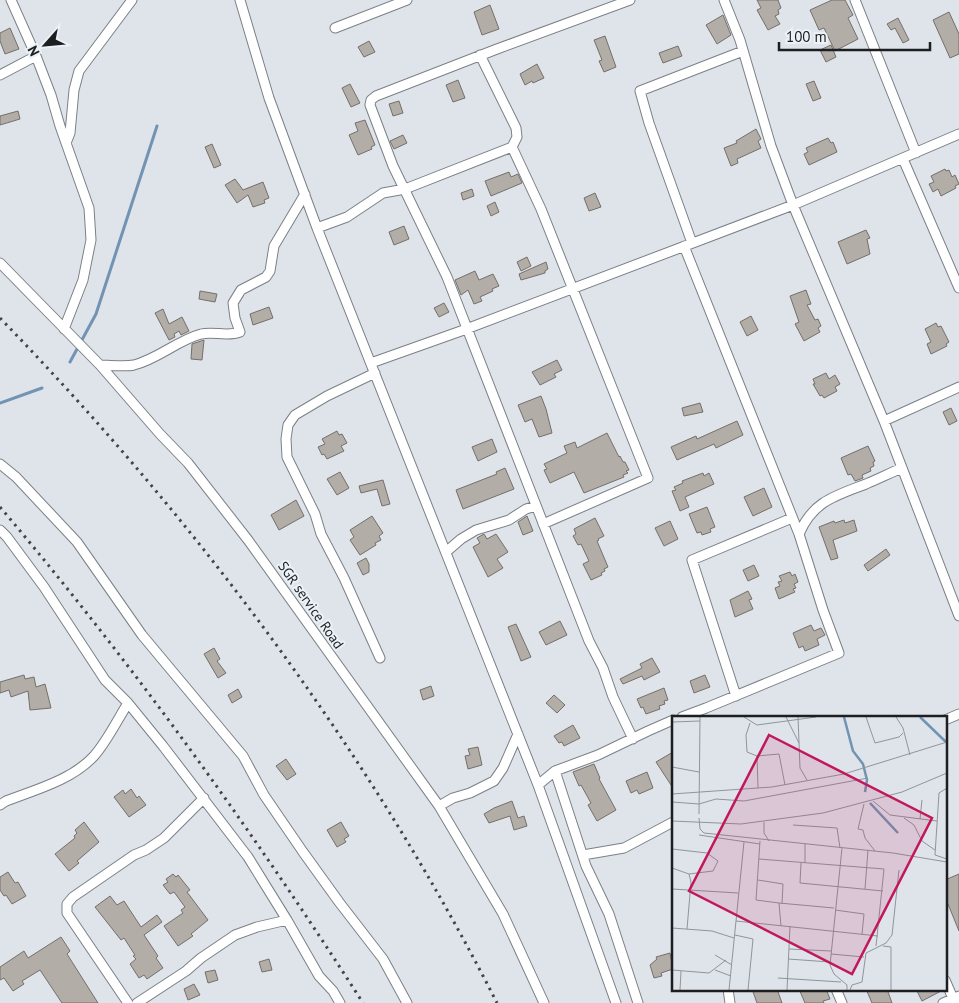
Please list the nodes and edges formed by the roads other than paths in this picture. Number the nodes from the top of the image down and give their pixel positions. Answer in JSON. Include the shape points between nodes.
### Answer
{"nodes":[{"id":1,"x":11,"y":0,"type":"edge"},
{"id":2,"x":132,"y":0,"type":"edge"},
{"id":3,"x":240,"y":0,"type":"edge"},
{"id":4,"x":407,"y":0,"type":"edge"},
{"id":5,"x":630,"y":0,"type":"edge"},
{"id":6,"x":724,"y":0,"type":"edge"},
{"id":7,"x":855,"y":0,"type":"edge"},
{"id":8,"x":335,"y":28,"type":"dead end"},
{"id":9,"x":743,"y":51,"type":"junction"},
{"id":10,"x":480,"y":55,"type":"junction"},
{"id":11,"x":36,"y":56,"type":"junction"},
{"id":12,"x":0,"y":76,"type":"edge"},
{"id":13,"x":958,"y":137,"type":"edge"},
{"id":14,"x":66,"y":142,"type":"junction"},
{"id":15,"x":512,"y":147,"type":"junction"},
{"id":16,"x":916,"y":153,"type":"junction"},
{"id":17,"x":903,"y":159,"type":"junction"},
{"id":18,"x":405,"y":189,"type":"junction"},
{"id":19,"x":305,"y":194,"type":"junction"},
{"id":20,"x":793,"y":205,"type":"junction"},
{"id":21,"x":318,"y":228,"type":"junction"},
{"id":22,"x":688,"y":245,"type":"junction"},
{"id":23,"x":0,"y":263,"type":"edge"},
{"id":24,"x":959,"y":288,"type":"edge"},
{"id":25,"x":572,"y":289,"type":"junction"},
{"id":26,"x":467,"y":328,"type":"junction"},
{"id":27,"x":64,"y":329,"type":"junction"},
{"id":28,"x":371,"y":363,"type":"junction"},
{"id":29,"x":100,"y":365,"type":"junction"},
{"id":30,"x":375,"y":373,"type":"junction"},
{"id":31,"x":959,"y":387,"type":"edge"},
{"id":32,"x":884,"y":421,"type":"junction"},
{"id":33,"x":0,"y":464,"type":"edge"},
{"id":34,"x":902,"y":468,"type":"junction"},
{"id":35,"x":536,"y":506,"type":"junction"},
{"id":36,"x":792,"y":518,"type":"junction"},
{"id":37,"x":543,"y":524,"type":"junction"},
{"id":38,"x":0,"y":530,"type":"edge"},
{"id":39,"x":798,"y":534,"type":"junction"},
{"id":40,"x":446,"y":552,"type":"junction"},
{"id":41,"x":959,"y":616,"type":"edge"},
{"id":42,"x":380,"y":658,"type":"dead end"},
{"id":43,"x":736,"y":696,"type":"junction"},
{"id":44,"x":128,"y":703,"type":"junction"},
{"id":45,"x":959,"y":714,"type":"edge"},
{"id":46,"x":685,"y":716,"type":"edge"},
{"id":47,"x":672,"y":720,"type":"edge"},
{"id":48,"x":946,"y":720,"type":"edge"},
{"id":49,"x":518,"y":734,"type":"junction"},
{"id":50,"x":633,"y":739,"type":"junction"},
{"id":51,"x":555,"y":771,"type":"junction"},
{"id":52,"x":538,"y":785,"type":"junction"},
{"id":53,"x":204,"y":798,"type":"junction"},
{"id":54,"x":0,"y":805,"type":"edge"},
{"id":55,"x":439,"y":806,"type":"junction"},
{"id":56,"x":672,"y":823,"type":"edge"},
{"id":57,"x":582,"y":855,"type":"junction"},
{"id":58,"x":287,"y":920,"type":"junction"},
{"id":59,"x":946,"y":982,"type":"edge"},
{"id":60,"x":728,"y":990,"type":"edge"},
{"id":61,"x":836,"y":990,"type":"edge"},
{"id":62,"x":956,"y":999,"type":"edge"},
{"id":63,"x":128,"y":1003,"type":"edge"},
{"id":64,"x":137,"y":1003,"type":"edge"},
{"id":65,"x":340,"y":1003,"type":"edge"},
{"id":66,"x":407,"y":1003,"type":"edge"},
{"id":67,"x":544,"y":1003,"type":"edge"},
{"id":68,"x":616,"y":1003,"type":"edge"},
{"id":69,"x":638,"y":1003,"type":"edge"},
{"id":70,"x":730,"y":1003,"type":"edge"},
{"id":71,"x":842,"y":1003,"type":"edge"},
{"id":72,"x":943,"y":1003,"type":"edge"}],
"edges":[{"from":1,"to":11,"type":"street"},
{"from":2,"to":14,"type":"street","via":[[80,71]]},
{"from":3,"to":19,"type":"street","via":[[269,98]]},
{"from":4,"to":8,"type":"street"},
{"from":5,"to":10,"type":"street"},
{"from":6,"to":9,"type":"street"},
{"from":7,"to":16,"type":"street"},
{"from":9,"to":20,"type":"street","via":[[771,146]]},
{"from":9,"to":22,"type":"street","via":[[640,91]]},
{"from":10,"to":15,"type":"street","via":[[516,128],[517,137]]},
{"from":10,"to":18,"type":"street","via":[[371,100],[370,105],[393,166]]},
{"from":11,"to":12,"type":"street"},
{"from":11,"to":14,"type":"street"},
{"from":13,"to":16,"type":"street"},
{"from":14,"to":27,"type":"street","via":[[89,208],[91,240],[83,280]]},
{"from":15,"to":18,"type":"street"},
{"from":15,"to":25,"type":"street","via":[[541,209]]},
{"from":16,"to":17,"type":"street"},
{"from":17,"to":20,"type":"street"},
{"from":17,"to":24,"type":"street"},
{"from":18,"to":21,"type":"street","via":[[384,193],[347,217]]},
{"from":18,"to":26,"type":"street","via":[[447,277]]},
{"from":19,"to":21,"type":"street"},
{"from":19,"to":29,"type":"street","via":[[274,246],[270,271],[266,277],[240,290],[233,303],[240,332],[202,334],[134,365]]},
{"from":20,"to":22,"type":"street"},
{"from":20,"to":32,"type":"street"},
{"from":21,"to":28,"type":"street"},
{"from":22,"to":25,"type":"street"},
{"from":22,"to":36,"type":"street"},
{"from":23,"to":27,"type":"street","name":"SGR service Road"},
{"from":25,"to":26,"type":"street"},
{"from":25,"to":37,"type":"street","via":[[648,478]]},
{"from":26,"to":28,"type":"street"},
{"from":26,"to":35,"type":"street"},
{"from":27,"to":29,"type":"street","name":"SGR service Road"},
{"from":28,"to":30,"type":"street"},
{"from":29,"to":55,"type":"street","name":"SGR service Road","via":[[188,463],[248,540]]},
{"from":30,"to":40,"type":"street"},
{"from":30,"to":42,"type":"street","via":[[295,416],[288,425],[286,439],[287,457]]},
{"from":31,"to":32,"type":"street"},
{"from":32,"to":34,"type":"street"},
{"from":33,"to":66,"type":"street","via":[[77,542],[142,634],[243,756],[264,795],[303,852],[380,954]]},
{"from":34,"to":39,"type":"street","via":[[842,492],[816,508]]},
{"from":34,"to":41,"type":"street"},
{"from":35,"to":37,"type":"street"},
{"from":35,"to":40,"type":"street","via":[[509,520],[476,530]]},
{"from":36,"to":39,"type":"street"},
{"from":36,"to":43,"type":"street","via":[[692,560]]},
{"from":37,"to":50,"type":"street","via":[[589,641]]},
{"from":38,"to":44,"type":"street","via":[[44,587],[105,680]]},
{"from":39,"to":43,"type":"street","via":[[839,654]]},
{"from":40,"to":49,"type":"street"},
{"from":43,"to":46,"type":"street"},
{"from":44,"to":53,"type":"street"},
{"from":44,"to":54,"type":"street","via":[[95,755],[83,765],[55,782]]},
{"from":45,"to":48,"type":"street"},
{"from":47,"to":50,"type":"street"},
{"from":49,"to":52,"type":"street"},
{"from":49,"to":55,"type":"street","via":[[494,781]]},
{"from":50,"to":51,"type":"street"},
{"from":51,"to":52,"type":"street"},
{"from":51,"to":57,"type":"street"},
{"from":52,"to":68,"type":"street"},
{"from":53,"to":58,"type":"street","via":[[248,857]]},
{"from":53,"to":63,"type":"street","via":[[164,838],[134,855],[67,904],[67,913]]},
{"from":55,"to":67,"type":"street","name":"SGR service Road","via":[[503,914]]},
{"from":56,"to":57,"type":"street","via":[[624,848]]},
{"from":57,"to":69,"type":"street","via":[[609,914]]},
{"from":58,"to":64,"type":"street","via":[[235,935]]},
{"from":58,"to":65,"type":"street","via":[[319,976]]},
{"from":59,"to":62,"type":"street"},
{"from":60,"to":70,"type":"street"},
{"from":61,"to":71,"type":"street"},
{"from":62,"to":72,"type":"street"}]}
